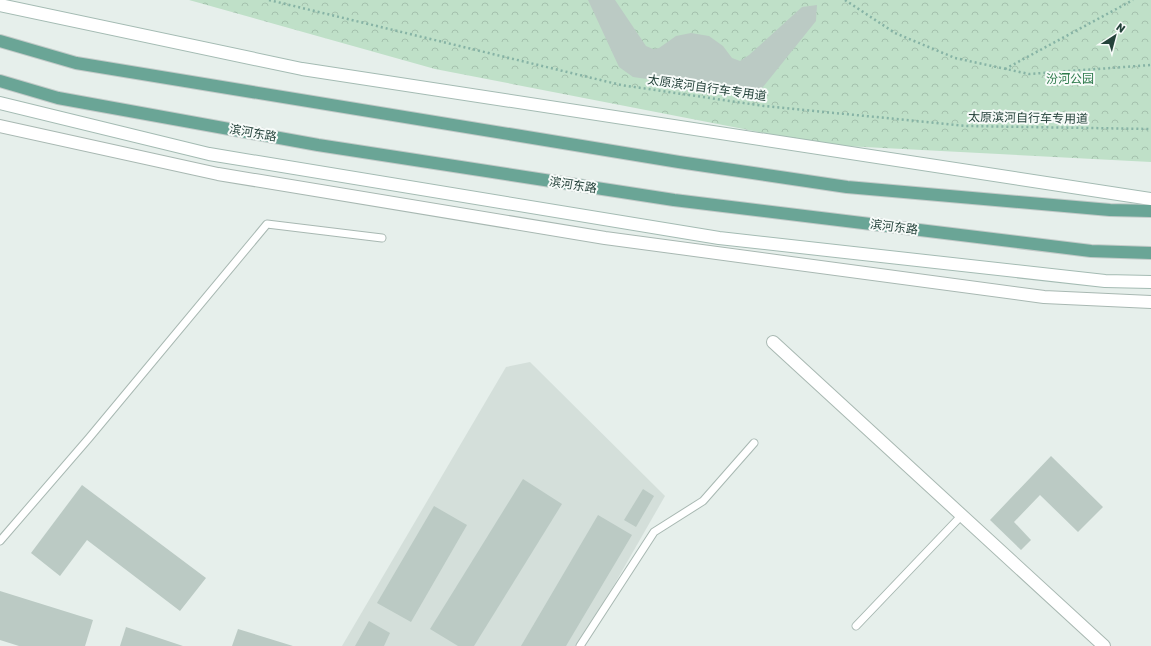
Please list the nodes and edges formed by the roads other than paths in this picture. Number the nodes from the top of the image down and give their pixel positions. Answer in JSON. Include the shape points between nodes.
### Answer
{"nodes":[{"id":1,"x":0,"y":5,"type":"edge"},
{"id":2,"x":0,"y":41,"type":"edge"},
{"id":3,"x":0,"y":80,"type":"edge"},
{"id":4,"x":0,"y":103,"type":"edge"},
{"id":5,"x":0,"y":126,"type":"edge"},
{"id":6,"x":1151,"y":199,"type":"edge"},
{"id":7,"x":1151,"y":211,"type":"edge"},
{"id":8,"x":382,"y":238,"type":"dead end"},
{"id":9,"x":1151,"y":253,"type":"edge"},
{"id":10,"x":1151,"y":282,"type":"edge"},
{"id":11,"x":1151,"y":302,"type":"edge"},
{"id":12,"x":773,"y":342,"type":"dead end"},
{"id":13,"x":754,"y":443,"type":"dead end"},
{"id":14,"x":962,"y":515,"type":"junction"},
{"id":15,"x":0,"y":541,"type":"edge"},
{"id":16,"x":856,"y":626,"type":"dead end"},
{"id":17,"x":580,"y":646,"type":"edge"},
{"id":18,"x":1104,"y":646,"type":"edge"}],
"edges":[{"from":1,"to":6,"type":"main road","via":[[302,70]]},
{"from":2,"to":7,"type":"main road","via":[[76,63],[694,164],[847,186],[1110,210]]},
{"from":3,"to":9,"type":"main road","name":"滨河东路","via":[[58,98],[318,145],[674,200],[1091,251]]},
{"from":4,"to":10,"type":"main road","via":[[209,154],[719,238],[1106,281]]},
{"from":5,"to":11,"type":"main road","via":[[218,174],[605,238],[1044,297]]},
{"from":8,"to":15,"type":"lane","via":[[267,224]]},
{"from":12,"to":14,"type":"main road"},
{"from":13,"to":17,"type":"lane","via":[[703,501],[654,532]]},
{"from":14,"to":16,"type":"lane"},
{"from":14,"to":18,"type":"main road"}]}
